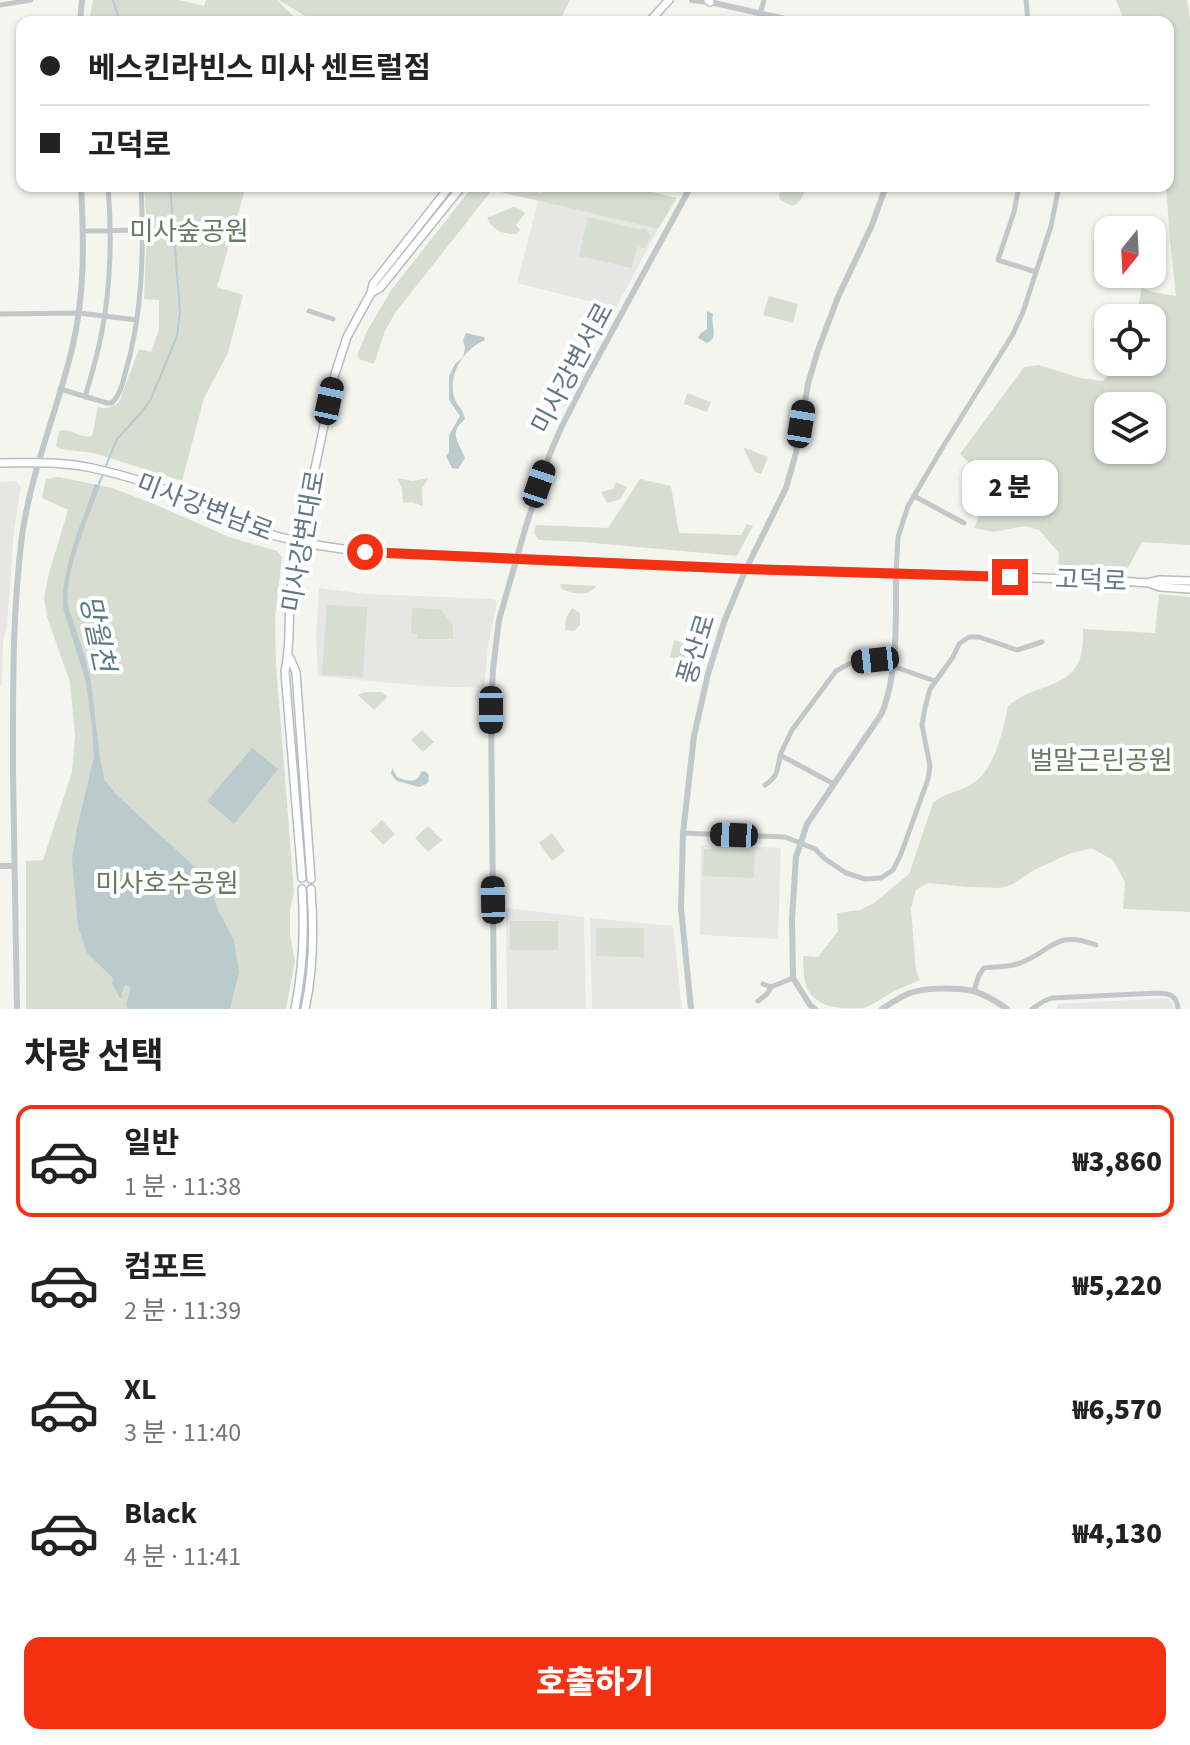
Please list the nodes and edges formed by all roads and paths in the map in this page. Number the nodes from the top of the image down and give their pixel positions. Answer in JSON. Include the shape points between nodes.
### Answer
{"nodes":[{"id":1,"x":31,"y":0,"type":"edge"},
{"id":2,"x":669,"y":0,"type":"edge"},
{"id":3,"x":692,"y":0,"type":"edge"},
{"id":4,"x":764,"y":0,"type":"edge"},
{"id":5,"x":709,"y":1,"type":"edge"},
{"id":6,"x":0,"y":5,"type":"edge"},
{"id":7,"x":760,"y":14,"type":"junction"},
{"id":8,"x":654,"y":16,"type":"edge"},
{"id":9,"x":770,"y":16,"type":"edge"},
{"id":10,"x":81,"y":192,"type":"edge"},
{"id":11,"x":108,"y":192,"type":"edge"},
{"id":12,"x":141,"y":192,"type":"edge"},
{"id":13,"x":445,"y":192,"type":"edge"},
{"id":14,"x":457,"y":192,"type":"edge"},
{"id":15,"x":688,"y":192,"type":"edge"},
{"id":16,"x":884,"y":192,"type":"edge"},
{"id":17,"x":1018,"y":192,"type":"edge"},
{"id":18,"x":1058,"y":192,"type":"edge"},
{"id":19,"x":143,"y":230,"type":"junction"},
{"id":20,"x":83,"y":231,"type":"junction"},
{"id":21,"x":111,"y":231,"type":"junction"},
{"id":22,"x":1036,"y":272,"type":"junction"},
{"id":23,"x":371,"y":293,"type":"junction"},
{"id":24,"x":309,"y":311,"type":"dead end"},
{"id":25,"x":79,"y":313,"type":"junction"},
{"id":26,"x":0,"y":314,"type":"edge"},
{"id":27,"x":104,"y":316,"type":"junction"},
{"id":28,"x":333,"y":319,"type":"dead end"},
{"id":29,"x":137,"y":320,"type":"junction"},
{"id":30,"x":60,"y":389,"type":"junction"},
{"id":31,"x":85,"y":397,"type":"junction"},
{"id":32,"x":0,"y":463,"type":"edge"},
{"id":33,"x":38,"y":463,"type":"junction"},
{"id":34,"x":914,"y":496,"type":"junction"},
{"id":35,"x":964,"y":523,"type":"dead end"},
{"id":36,"x":301,"y":541,"type":"junction"},
{"id":37,"x":516,"y":558,"type":"junction"},
{"id":38,"x":746,"y":569,"type":"junction"},
{"id":39,"x":896,"y":574,"type":"junction"},
{"id":40,"x":1190,"y":581,"type":"edge"},
{"id":41,"x":1149,"y":583,"type":"junction"},
{"id":42,"x":1190,"y":589,"type":"edge"},
{"id":43,"x":1042,"y":642,"type":"dead end"},
{"id":44,"x":289,"y":656,"type":"junction"},
{"id":45,"x":893,"y":666,"type":"junction"},
{"id":46,"x":935,"y":681,"type":"junction"},
{"id":47,"x":780,"y":755,"type":"junction"},
{"id":48,"x":834,"y":784,"type":"junction"},
{"id":49,"x":765,"y":785,"type":"dead end"},
{"id":50,"x":683,"y":833,"type":"junction"},
{"id":51,"x":799,"y":843,"type":"junction"},
{"id":52,"x":0,"y":866,"type":"edge"},
{"id":53,"x":14,"y":866,"type":"junction"},
{"id":54,"x":302,"y":878,"type":"dead end"},
{"id":55,"x":311,"y":879,"type":"dead end"},
{"id":56,"x":1096,"y":945,"type":"dead end"},
{"id":57,"x":793,"y":978,"type":"junction"},
{"id":58,"x":763,"y":984,"type":"dead end"},
{"id":59,"x":771,"y":987,"type":"junction"},
{"id":60,"x":974,"y":991,"type":"junction"},
{"id":61,"x":758,"y":1001,"type":"dead end"},
{"id":62,"x":814,"y":1008,"type":"edge"},
{"id":63,"x":17,"y":1009,"type":"edge"},
{"id":64,"x":295,"y":1009,"type":"edge"},
{"id":65,"x":305,"y":1009,"type":"edge"},
{"id":66,"x":494,"y":1009,"type":"edge"},
{"id":67,"x":691,"y":1009,"type":"edge"},
{"id":68,"x":882,"y":1009,"type":"edge"},
{"id":69,"x":1007,"y":1009,"type":"edge"},
{"id":70,"x":1032,"y":1009,"type":"edge"},
{"id":71,"x":1178,"y":1009,"type":"edge"}],
"edges":[{"from":1,"to":6,"type":"street"},
{"from":2,"to":8,"type":"main road"},
{"from":3,"to":5,"type":"street"},
{"from":4,"to":7,"type":"street"},
{"from":5,"to":7,"type":"street"},
{"from":7,"to":9,"type":"street"},
{"from":10,"to":20,"type":"street"},
{"from":11,"to":21,"type":"street"},
{"from":12,"to":19,"type":"street"},
{"from":13,"to":23,"type":"main road","name":"미사강변대로"},
{"from":14,"to":23,"type":"main road","name":"미사강변대로"},
{"from":15,"to":37,"type":"street","name":"미사강변서로","via":[[561,428]]},
{"from":16,"to":38,"type":"street","name":"풍산로","via":[[818,350],[786,488]]},
{"from":17,"to":22,"type":"street","via":[[998,260]]},
{"from":18,"to":22,"type":"street"},
{"from":19,"to":21,"type":"street"},
{"from":19,"to":29,"type":"street"},
{"from":20,"to":21,"type":"street"},
{"from":20,"to":25,"type":"street"},
{"from":21,"to":27,"type":"street"},
{"from":22,"to":34,"type":"street","via":[[1013,334]]},
{"from":23,"to":36,"type":"main road","name":"미사강변대로","via":[[338,361]]},
{"from":24,"to":28,"type":"street"},
{"from":25,"to":26,"type":"street"},
{"from":25,"to":27,"type":"street"},
{"from":25,"to":30,"type":"street"},
{"from":27,"to":29,"type":"street"},
{"from":27,"to":31,"type":"street"},
{"from":29,"to":31,"type":"street","via":[[116,399],[107,403]]},
{"from":30,"to":31,"type":"street"},
{"from":30,"to":33,"type":"street"},
{"from":32,"to":33,"type":"main road","name":"미사강변남로"},
{"from":33,"to":36,"type":"main road","name":"미사강변남로","via":[[118,475],[246,527]]},
{"from":33,"to":53,"type":"street","via":[[23,533],[14,631]]},
{"from":34,"to":35,"type":"street"},
{"from":34,"to":39,"type":"street","via":[[898,537]]},
{"from":36,"to":37,"type":"main road","name":"미사강변남로","via":[[365,552]]},
{"from":36,"to":44,"type":"main road","name":"미사강변대로","via":[[290,589]]},
{"from":37,"to":38,"type":"main road","name":"미사강변남로"},
{"from":37,"to":66,"type":"street","name":"미사강변서로","via":[[499,620],[491,696]]},
{"from":38,"to":39,"type":"main road","name":"고덕로"},
{"from":38,"to":50,"type":"street","name":"풍산로","via":[[708,674],[694,736]]},
{"from":39,"to":41,"type":"main road","name":"고덕로"},
{"from":39,"to":45,"type":"street"},
{"from":40,"to":41,"type":"main road","name":"고덕로"},
{"from":41,"to":42,"type":"main road","name":"고덕로"},
{"from":43,"to":46,"type":"street","via":[[1017,650],[969,637]]},
{"from":44,"to":54,"type":"main road","name":"미사강변대로","via":[[285,671]]},
{"from":44,"to":55,"type":"main road","name":"미사강변대로","via":[[296,672]]},
{"from":45,"to":46,"type":"street"},
{"from":45,"to":47,"type":"street","via":[[875,660],[836,671]]},
{"from":45,"to":48,"type":"street","via":[[882,713]]},
{"from":46,"to":51,"type":"street","via":[[922,725],[928,779],[893,870],[865,879]]},
{"from":47,"to":48,"type":"street"},
{"from":47,"to":49,"type":"street","via":[[778,771]]},
{"from":48,"to":51,"type":"street"},
{"from":50,"to":51,"type":"street","via":[[785,837]]},
{"from":50,"to":67,"type":"street","name":"풍산로","via":[[681,908]]},
{"from":51,"to":57,"type":"street"},
{"from":52,"to":53,"type":"street"},
{"from":53,"to":63,"type":"street"},
{"from":56,"to":60,"type":"street","via":[[1061,940],[1017,964],[984,968]]},
{"from":57,"to":59,"type":"street"},
{"from":57,"to":62,"type":"street"},
{"from":58,"to":59,"type":"street"},
{"from":59,"to":61,"type":"street"},
{"from":60,"to":68,"type":"street","via":[[911,993]]},
{"from":60,"to":69,"type":"street"},
{"from":64,"to":65,"type":"main road","via":[[307,889],[314,919]]},
{"from":70,"to":71,"type":"street","via":[[1052,998],[1165,993],[1177,1000]]}]}
